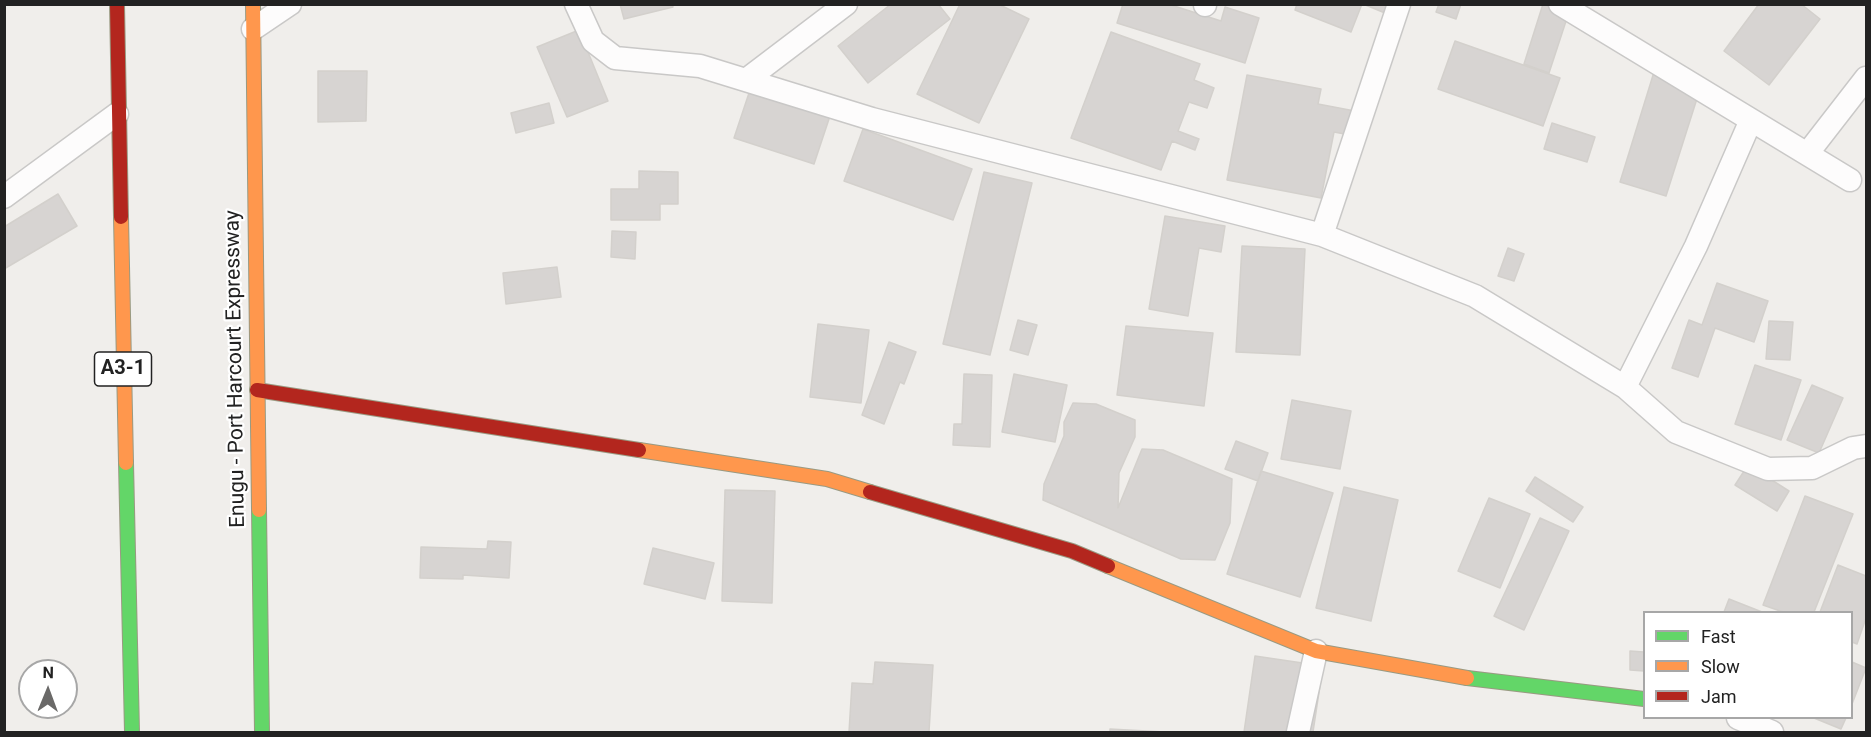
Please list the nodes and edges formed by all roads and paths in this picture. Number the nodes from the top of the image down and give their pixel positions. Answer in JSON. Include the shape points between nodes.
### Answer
{"nodes":[{"id":1,"x":117,"y":4,"type":"edge"},
{"id":2,"x":253,"y":4,"type":"edge"},
{"id":3,"x":290,"y":4,"type":"edge"},
{"id":4,"x":576,"y":4,"type":"edge"},
{"id":5,"x":846,"y":4,"type":"edge"},
{"id":6,"x":1399,"y":4,"type":"edge"},
{"id":7,"x":1560,"y":4,"type":"edge"},
{"id":8,"x":253,"y":29,"type":"junction"},
{"id":9,"x":1866,"y":78,"type":"edge"},
{"id":10,"x":746,"y":80,"type":"junction"},
{"id":11,"x":117,"y":114,"type":"junction"},
{"id":12,"x":1751,"y":120,"type":"junction"},
{"id":13,"x":1807,"y":154,"type":"junction"},
{"id":14,"x":1850,"y":180,"type":"dead end"},
{"id":15,"x":4,"y":198,"type":"edge"},
{"id":16,"x":1322,"y":236,"type":"junction"},
{"id":17,"x":1625,"y":387,"type":"junction"},
{"id":18,"x":257,"y":390,"type":"junction"},
{"id":19,"x":1866,"y":446,"type":"edge"},
{"id":20,"x":1316,"y":651,"type":"junction"},
{"id":21,"x":1643,"y":699,"type":"edge"},
{"id":22,"x":1743,"y":719,"type":"edge"},
{"id":23,"x":132,"y":732,"type":"edge"},
{"id":24,"x":262,"y":732,"type":"edge"},
{"id":25,"x":1298,"y":732,"type":"edge"},
{"id":26,"x":1772,"y":732,"type":"edge"}],
"edges":[{"from":1,"to":11,"type":"main road","number":"A3-1"},
{"from":2,"to":8,"type":"main road","name":"Enugu - Port Harcourt Expressway"},
{"from":3,"to":8,"type":"street"},
{"from":4,"to":10,"type":"street","via":[[593,41],[615,58],[700,66]]},
{"from":5,"to":10,"type":"street"},
{"from":6,"to":16,"type":"street"},
{"from":7,"to":12,"type":"street"},
{"from":8,"to":18,"type":"main road","name":"Enugu - Port Harcourt Expressway"},
{"from":9,"to":13,"type":"street"},
{"from":10,"to":16,"type":"street","via":[[872,119]]},
{"from":11,"to":15,"type":"street"},
{"from":11,"to":23,"type":"main road","number":"A3-1"},
{"from":12,"to":13,"type":"street"},
{"from":12,"to":17,"type":"street","via":[[1696,246]]},
{"from":13,"to":14,"type":"street"},
{"from":16,"to":17,"type":"street","via":[[1475,296]]},
{"from":17,"to":19,"type":"street","via":[[1676,432],[1768,469],[1812,468],[1853,448]]},
{"from":18,"to":20,"type":"main road","via":[[827,479],[1072,551]]},
{"from":18,"to":24,"type":"main road","name":"Enugu - Port Harcourt Expressway"},
{"from":20,"to":21,"type":"main road","via":[[1500,684]]},
{"from":20,"to":25,"type":"street"},
{"from":22,"to":26,"type":"street"}]}
